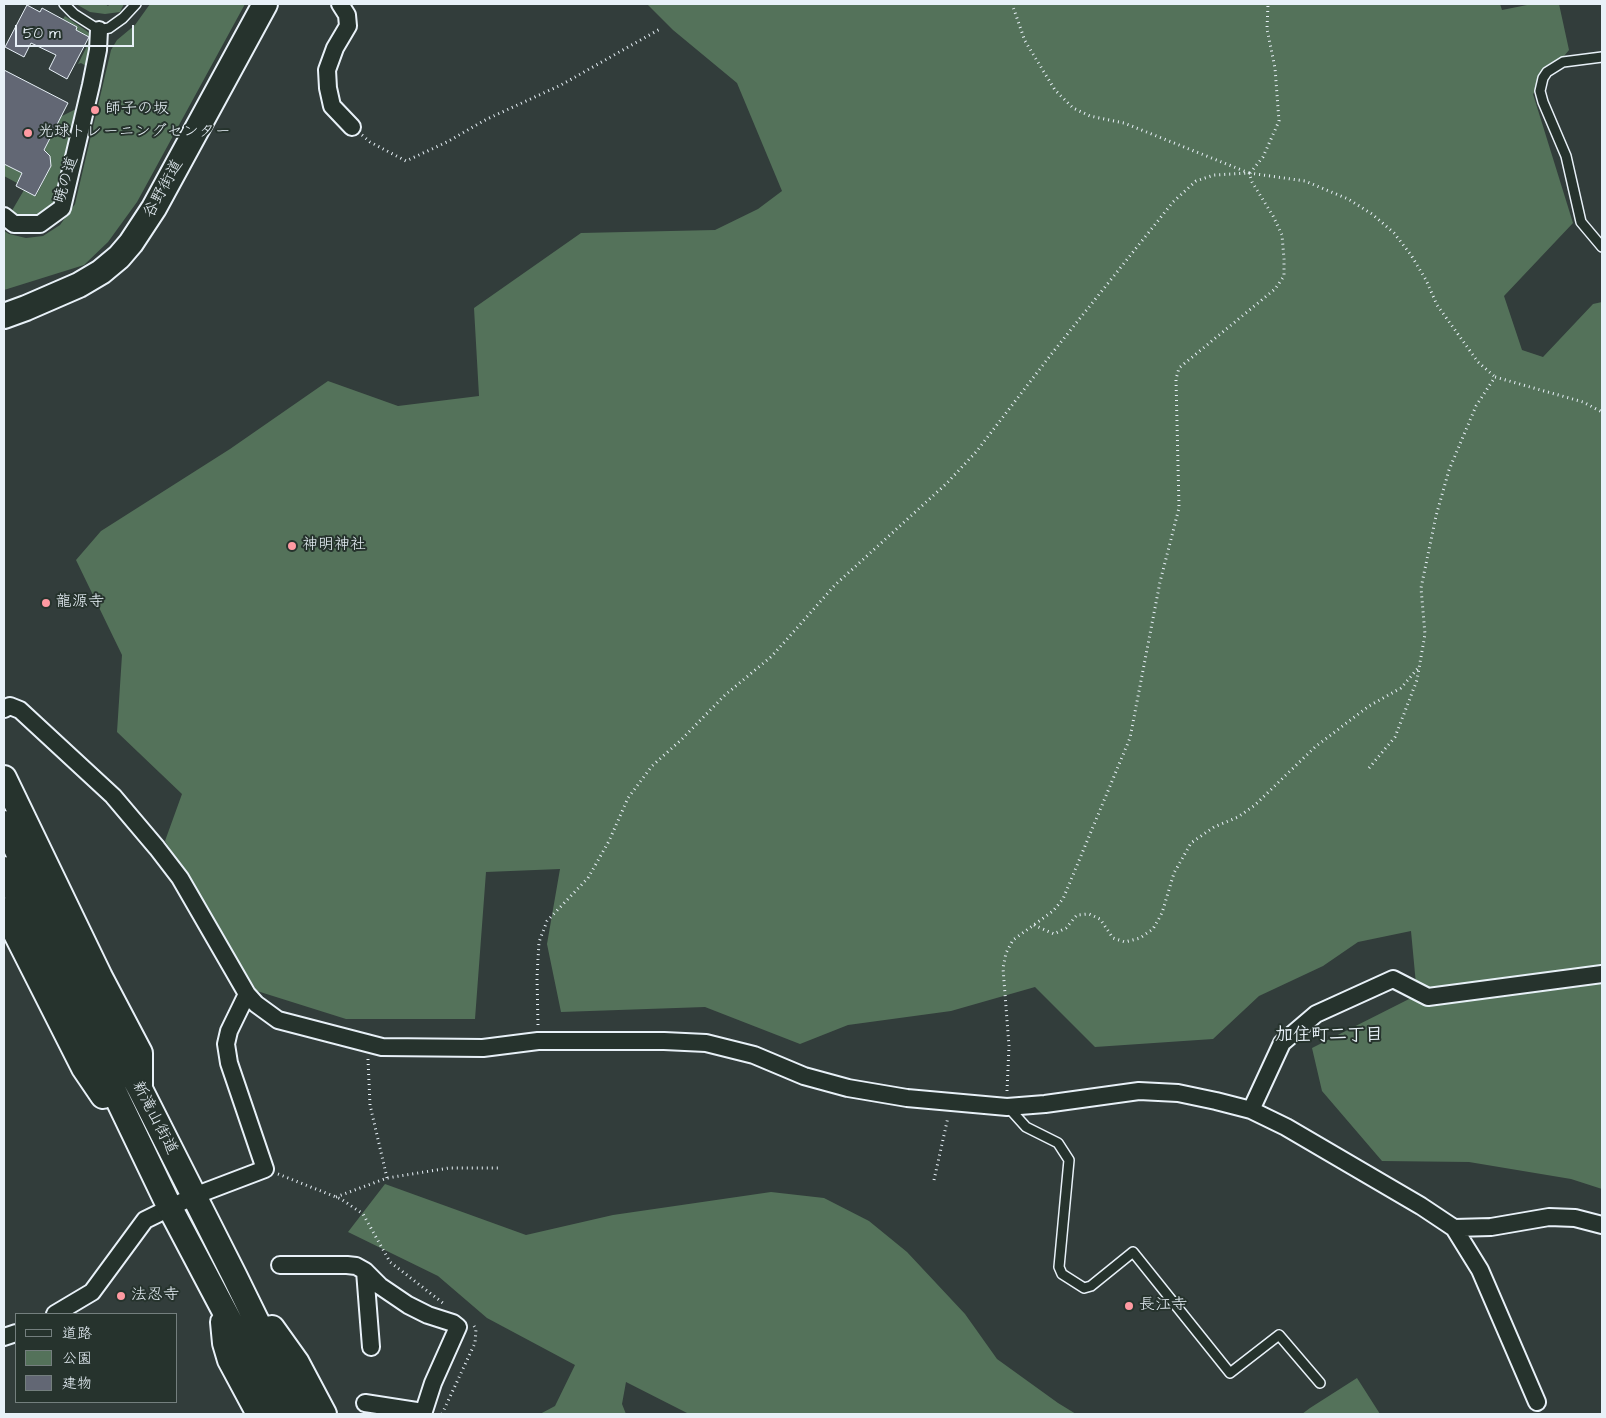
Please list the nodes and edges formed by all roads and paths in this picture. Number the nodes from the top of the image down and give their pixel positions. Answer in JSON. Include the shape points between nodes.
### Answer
{"nodes":[{"id":1,"x":64,"y":4,"type":"edge"},
{"id":2,"x":136,"y":4,"type":"edge"},
{"id":3,"x":265,"y":4,"type":"edge"},
{"id":4,"x":340,"y":4,"type":"edge"},
{"id":5,"x":1012,"y":4,"type":"edge"},
{"id":6,"x":1268,"y":4,"type":"edge"},
{"id":7,"x":660,"y":29,"type":"dead end"},
{"id":8,"x":99,"y":30,"type":"junction"},
{"id":9,"x":1602,"y":57,"type":"edge"},
{"id":10,"x":352,"y":127,"type":"joint"},
{"id":11,"x":1249,"y":173,"type":"junction"},
{"id":12,"x":4,"y":216,"type":"edge"},
{"id":13,"x":1602,"y":247,"type":"edge"},
{"id":14,"x":4,"y":316,"type":"edge"},
{"id":15,"x":1495,"y":377,"type":"junction"},
{"id":16,"x":1602,"y":412,"type":"edge"},
{"id":17,"x":1419,"y":666,"type":"junction"},
{"id":18,"x":4,"y":709,"type":"edge"},
{"id":19,"x":1369,"y":768,"type":"dead end"},
{"id":20,"x":4,"y":778,"type":"edge"},
{"id":21,"x":4,"y":823,"type":"edge"},
{"id":22,"x":4,"y":869,"type":"edge"},
{"id":23,"x":4,"y":910,"type":"edge"},
{"id":24,"x":1034,"y":925,"type":"junction"},
{"id":25,"x":1602,"y":974,"type":"edge"},
{"id":26,"x":247,"y":994,"type":"junction"},
{"id":27,"x":538,"y":1041,"type":"junction"},
{"id":28,"x":368,"y":1044,"type":"junction"},
{"id":29,"x":140,"y":1089,"type":"junction"},
{"id":30,"x":951,"y":1102,"type":"junction"},
{"id":31,"x":1008,"y":1107,"type":"junction"},
{"id":32,"x":1251,"y":1110,"type":"junction"},
{"id":33,"x":140,"y":1146,"type":"junction"},
{"id":34,"x":498,"y":1168,"type":"dead end"},
{"id":35,"x":265,"y":1170,"type":"junction"},
{"id":36,"x":386,"y":1178,"type":"junction"},
{"id":37,"x":934,"y":1180,"type":"dead end"},
{"id":38,"x":194,"y":1196,"type":"junction"},
{"id":39,"x":335,"y":1197,"type":"junction"},
{"id":40,"x":170,"y":1208,"type":"junction"},
{"id":41,"x":1602,"y":1225,"type":"edge"},
{"id":42,"x":1454,"y":1228,"type":"junction"},
{"id":43,"x":280,"y":1265,"type":"dead end"},
{"id":44,"x":365,"y":1271,"type":"junction"},
{"id":45,"x":234,"y":1275,"type":"junction"},
{"id":46,"x":445,"y":1304,"type":"dead end"},
{"id":47,"x":222,"y":1308,"type":"junction"},
{"id":48,"x":57,"y":1313,"type":"edge"},
{"id":49,"x":468,"y":1322,"type":"dead end"},
{"id":50,"x":371,"y":1347,"type":"dead end"},
{"id":51,"x":1320,"y":1383,"type":"dead end"},
{"id":52,"x":1537,"y":1402,"type":"dead end"},
{"id":53,"x":365,"y":1404,"type":"dead end"},
{"id":54,"x":423,"y":1413,"type":"edge"},
{"id":55,"x":259,"y":1414,"type":"edge"},
{"id":56,"x":279,"y":1414,"type":"edge"},
{"id":57,"x":302,"y":1414,"type":"edge"},
{"id":58,"x":324,"y":1414,"type":"edge"},
{"id":59,"x":442,"y":1414,"type":"edge"}],
"edges":[{"from":1,"to":8,"type":"lane"},
{"from":2,"to":8,"type":"lane","via":[[109,28]]},
{"from":3,"to":14,"type":"main road","name":"谷野街道","via":[[154,208],[131,243],[101,272],[80,285]]},
{"from":4,"to":10,"type":"street","via":[[347,15],[348,26],[327,70],[328,88],[332,106]]},
{"from":5,"to":11,"type":"path","via":[[1025,41],[1055,90],[1073,108],[1090,116],[1132,126]]},
{"from":6,"to":11,"type":"path","via":[[1267,29],[1275,68],[1278,121],[1263,156]]},
{"from":7,"to":10,"type":"path","via":[[561,85],[406,161],[370,142]]},
{"from":8,"to":12,"type":"street","name":"暁の道","via":[[91,85],[62,208],[40,224],[14,224]]},
{"from":9,"to":13,"type":"lane","via":[[1563,62],[1546,72],[1540,92],[1566,156],[1581,222]]},
{"from":11,"to":15,"type":"path","via":[[1305,181],[1348,199],[1372,214],[1394,233],[1411,255],[1437,305],[1478,362]]},
{"from":11,"to":24,"type":"path","via":[[1282,235],[1284,276],[1275,289],[1179,368],[1176,379],[1179,508],[1160,582],[1130,738],[1063,899]]},
{"from":11,"to":27,"type":"path","via":[[1214,175],[1196,181],[1173,202],[964,465],[835,585],[772,656],[725,695],[652,766],[628,798],[588,878],[547,922],[539,942]]},
{"from":15,"to":16,"type":"path","via":[[1583,402]]},
{"from":15,"to":17,"type":"path","via":[[1476,406],[1449,470],[1436,516],[1421,588],[1425,634]]},
{"from":17,"to":19,"type":"path","via":[[1417,680],[1395,737]]},
{"from":17,"to":24,"type":"path","via":[[1401,688],[1369,706],[1315,747],[1255,805],[1191,843],[1174,872],[1162,913],[1153,929],[1140,938],[1125,942],[1114,938],[1100,920],[1089,914],[1077,915],[1066,928],[1054,934]]},
{"from":18,"to":26,"type":"street","via":[[10,706],[20,710],[113,796],[180,878]]},
{"from":20,"to":29,"type":"main road","via":[[140,1053]]},
{"from":21,"to":29,"type":"main road","name":"新滝山街道","via":[[49,918]]},
{"from":22,"to":33,"type":"main road","name":"新滝山街道"},
{"from":23,"to":33,"type":"main road","via":[[84,1068]]},
{"from":24,"to":31,"type":"path","via":[[1013,940],[1003,968]]},
{"from":25,"to":32,"type":"street","via":[[1428,997],[1392,979],[1316,1014],[1282,1043]]},
{"from":26,"to":28,"type":"street","via":[[278,1020]]},
{"from":26,"to":35,"type":"street","via":[[226,1044],[229,1064]]},
{"from":27,"to":28,"type":"street","via":[[464,1048]]},
{"from":27,"to":30,"type":"street","via":[[706,1043],[754,1055],[804,1076],[848,1088]]},
{"from":28,"to":36,"type":"path","via":[[370,1106]]},
{"from":29,"to":38,"type":"main road","name":"新滝山街道"},
{"from":30,"to":31,"type":"street"},
{"from":30,"to":37,"type":"path"},
{"from":31,"to":32,"type":"street","via":[[1139,1091],[1178,1093]]},
{"from":31,"to":51,"type":"lane","via":[[1026,1127],[1058,1143],[1069,1160],[1059,1267],[1062,1274],[1084,1288],[1091,1286],[1133,1252],[1230,1373],[1278,1335]]},
{"from":32,"to":42,"type":"street","via":[[1286,1127]]},
{"from":33,"to":40,"type":"main road","name":"新滝山街道"},
{"from":34,"to":36,"type":"path","via":[[448,1168]]},
{"from":35,"to":38,"type":"street"},
{"from":35,"to":39,"type":"path"},
{"from":36,"to":39,"type":"path"},
{"from":38,"to":40,"type":"street"},
{"from":38,"to":45,"type":"main road","name":"新滝山街道"},
{"from":39,"to":46,"type":"path","via":[[362,1214],[390,1262]]},
{"from":40,"to":47,"type":"main road","name":"新滝山街道"},
{"from":40,"to":48,"type":"street","via":[[145,1220],[92,1292]]},
{"from":41,"to":42,"type":"street","via":[[1574,1218],[1549,1217],[1491,1228]]},
{"from":42,"to":52,"type":"street","via":[[1480,1270]]},
{"from":43,"to":44,"type":"street","via":[[347,1264]]},
{"from":44,"to":50,"type":"street"},
{"from":44,"to":54,"type":"street","via":[[408,1305],[458,1327]]},
{"from":45,"to":57,"type":"main road","name":"新滝山街道"},
{"from":45,"to":58,"type":"main road","via":[[297,1363]]},
{"from":47,"to":55,"type":"main road","via":[[227,1351]]},
{"from":47,"to":56,"type":"main road","name":"新滝山街道"},
{"from":49,"to":59,"type":"path","via":[[476,1328],[476,1343]]},
{"from":53,"to":54,"type":"street"}]}
